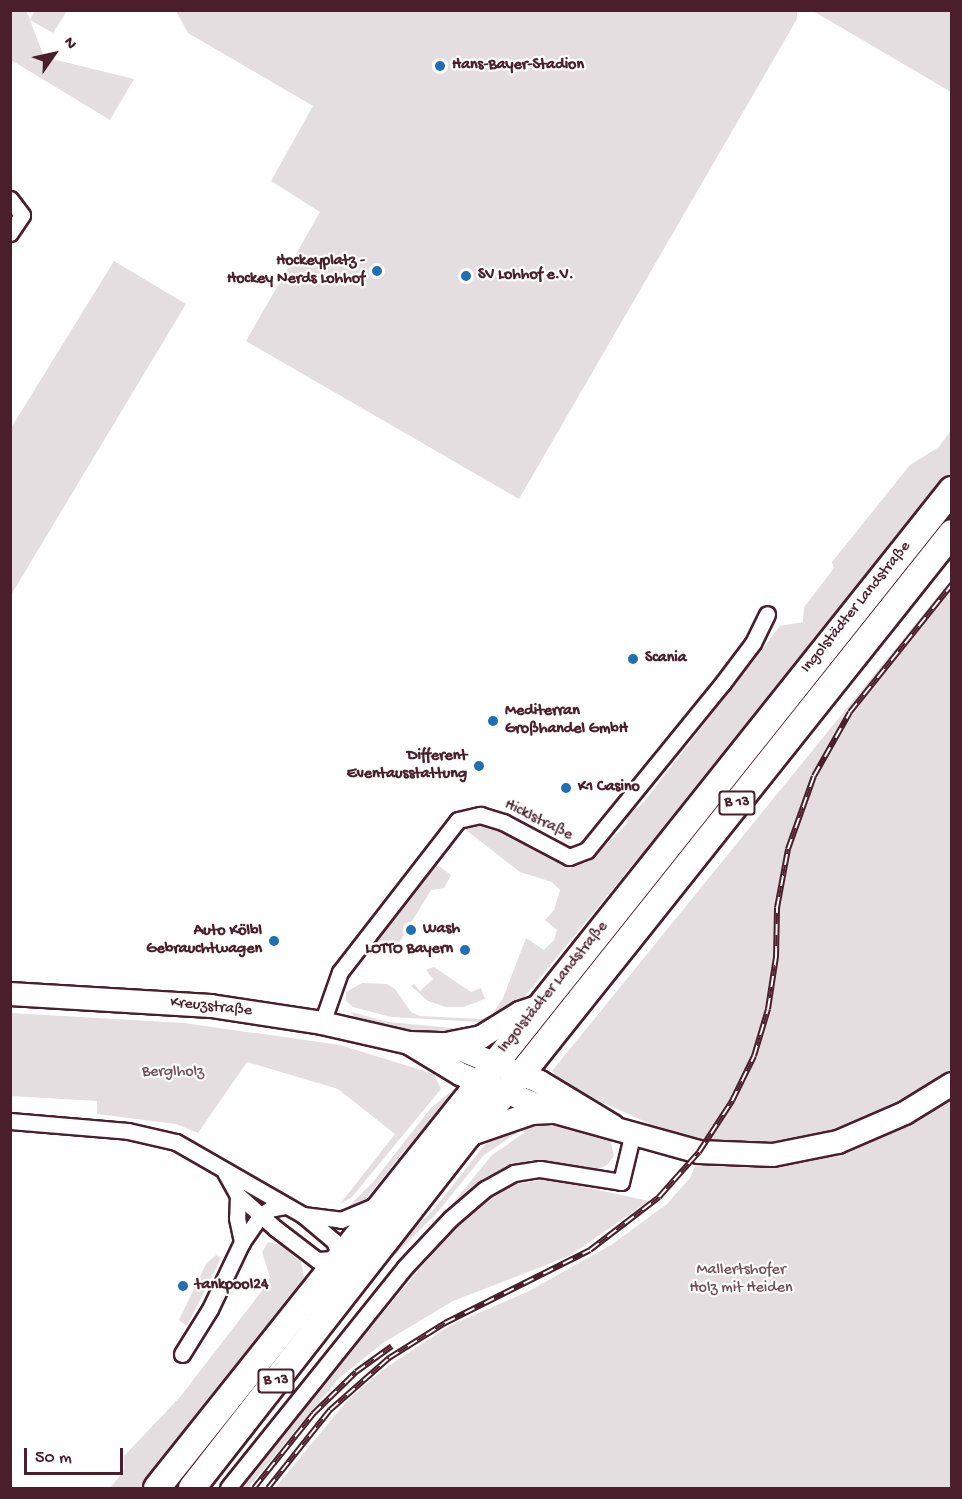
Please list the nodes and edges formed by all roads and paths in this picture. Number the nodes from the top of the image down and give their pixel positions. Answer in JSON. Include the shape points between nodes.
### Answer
{"nodes":[{"id":1,"x":16,"y":204,"type":"edge"},
{"id":2,"x":10,"y":233,"type":"edge"},
{"id":3,"x":951,"y":490,"type":"edge"},
{"id":4,"x":951,"y":533,"type":"edge"},
{"id":5,"x":767,"y":614,"type":"dead end"},
{"id":6,"x":10,"y":994,"type":"edge"},
{"id":7,"x":540,"y":1006,"type":"junction"},
{"id":8,"x":322,"y":1023,"type":"junction"},
{"id":9,"x":409,"y":1043,"type":"junction"},
{"id":10,"x":447,"y":1044,"type":"junction"},
{"id":11,"x":495,"y":1062,"type":"junction"},
{"id":12,"x":478,"y":1082,"type":"junction"},
{"id":13,"x":514,"y":1083,"type":"junction"},
{"id":14,"x":951,"y":1084,"type":"edge"},
{"id":15,"x":555,"y":1112,"type":"junction"},
{"id":16,"x":10,"y":1121,"type":"edge"},
{"id":17,"x":623,"y":1129,"type":"junction"},
{"id":18,"x":468,"y":1135,"type":"junction"},
{"id":19,"x":225,"y":1172,"type":"junction"},
{"id":20,"x":252,"y":1184,"type":"junction"},
{"id":21,"x":238,"y":1195,"type":"junction"},
{"id":22,"x":384,"y":1203,"type":"junction"},
{"id":23,"x":285,"y":1206,"type":"junction"},
{"id":24,"x":303,"y":1215,"type":"junction"},
{"id":25,"x":260,"y":1216,"type":"junction"},
{"id":26,"x":242,"y":1242,"type":"junction"},
{"id":27,"x":339,"y":1259,"type":"junction"},
{"id":28,"x":361,"y":1275,"type":"junction"},
{"id":29,"x":182,"y":1354,"type":"dead end"},
{"id":30,"x":157,"y":1488,"type":"edge"},
{"id":31,"x":192,"y":1488,"type":"edge"},
{"id":32,"x":228,"y":1488,"type":"edge"}],
"edges":[{"from":1,"to":2,"type":"street","via":[[20,219]]},
{"from":3,"to":7,"type":"main road","name":"Ingolstädter Landstraße","number":"B 13"},
{"from":4,"to":13,"type":"main road","name":"Ingolstädter Landstraße","number":"B 13"},
{"from":5,"to":8,"type":"street","name":"Hicklstraße","via":[[753,643],[722,684],[587,850],[569,857],[503,822],[480,815],[458,820],[340,972]]},
{"from":6,"to":8,"type":"main road","name":"Kreuzstraße","via":[[211,1006]]},
{"from":7,"to":10,"type":"main road","name":"Kreuzstraße","via":[[520,1013],[481,1037]]},
{"from":7,"to":11,"type":"main road","name":"Ingolstädter Landstraße","number":"B 13"},
{"from":8,"to":9,"type":"main road","name":"Kreuzstraße"},
{"from":9,"to":10,"type":"main road","name":"Kreuzstraße"},
{"from":9,"to":12,"type":"main road","name":"Kreuzstraße"},
{"from":10,"to":11,"type":"main road","name":"Kreuzstraße"},
{"from":11,"to":12,"type":"main road","name":"Ingolstädter Landstraße","number":"B 13"},
{"from":11,"to":13,"type":"main road","name":"Kreuzstraße"},
{"from":12,"to":13,"type":"main road","name":"Kreuzstraße"},
{"from":12,"to":22,"type":"main road","name":"Ingolstädter Landstraße","number":"B 13"},
{"from":13,"to":15,"type":"main road"},
{"from":13,"to":17,"type":"main road","name":"Kreuzstraße"},
{"from":13,"to":18,"type":"main road","name":"Ingolstädter Landstraße","number":"B 13"},
{"from":14,"to":17,"type":"main road","via":[[870,1130],[838,1142],[773,1155],[699,1152]]},
{"from":15,"to":17,"type":"main road"},
{"from":15,"to":18,"type":"main road","via":[[532,1113]]},
{"from":16,"to":19,"type":"street","via":[[128,1131],[176,1142]]},
{"from":17,"to":32,"type":"street","via":[[621,1182],[540,1169],[514,1173],[485,1189],[450,1219],[405,1267]]},
{"from":18,"to":28,"type":"main road","name":"Ingolstädter Landstraße","number":"B 13"},
{"from":19,"to":20,"type":"street"},
{"from":19,"to":21,"type":"street"},
{"from":20,"to":21,"type":"street"},
{"from":20,"to":23,"type":"street"},
{"from":21,"to":25,"type":"street"},
{"from":21,"to":26,"type":"street"},
{"from":22,"to":24,"type":"street","via":[[368,1205],[341,1220]]},
{"from":22,"to":27,"type":"main road","name":"Ingolstädter Landstraße","number":"B 13"},
{"from":23,"to":24,"type":"street"},
{"from":23,"to":25,"type":"street"},
{"from":24,"to":27,"type":"street","via":[[334,1241]]},
{"from":25,"to":26,"type":"street"},
{"from":25,"to":27,"type":"street","via":[[317,1260]]},
{"from":26,"to":29,"type":"street","via":[[210,1309]]},
{"from":27,"to":28,"type":"street"},
{"from":27,"to":30,"type":"main road","name":"Ingolstädter Landstraße","number":"B 13"},
{"from":28,"to":31,"type":"main road","name":"Ingolstädter Landstraße","number":"B 13"}]}
